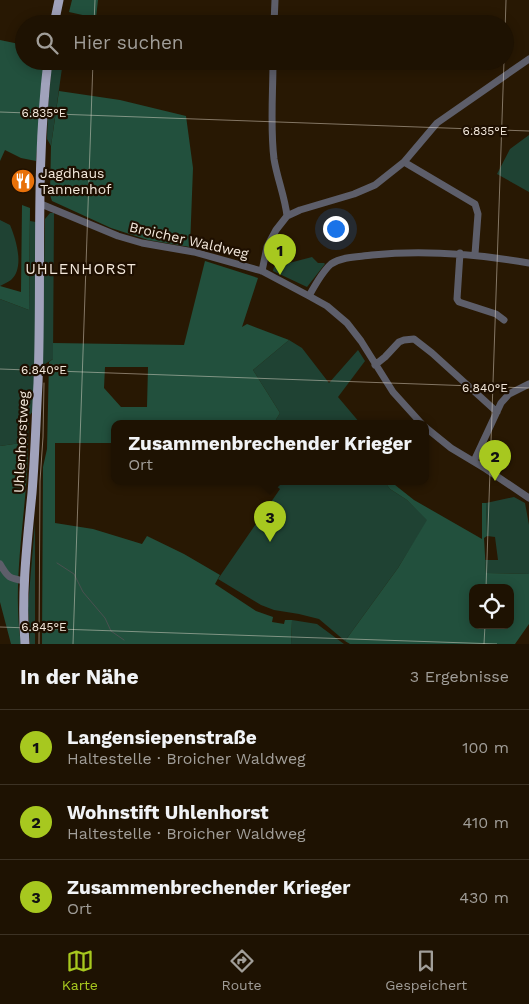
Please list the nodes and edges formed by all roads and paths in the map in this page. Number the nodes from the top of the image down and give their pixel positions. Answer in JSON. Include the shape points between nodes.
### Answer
{"nodes":[{"id":1,"x":59,"y":0,"type":"edge"},
{"id":2,"x":275,"y":0,"type":"edge"},
{"id":3,"x":56,"y":15,"type":"edge"},
{"id":4,"x":274,"y":15,"type":"edge"},
{"id":5,"x":529,"y":59,"type":"edge"},
{"id":6,"x":514,"y":69,"type":"edge"},
{"id":7,"x":47,"y":70,"type":"edge"},
{"id":8,"x":274,"y":70,"type":"edge"},
{"id":9,"x":513,"y":70,"type":"edge"},
{"id":10,"x":404,"y":162,"type":"junction"},
{"id":11,"x":41,"y":204,"type":"junction"},
{"id":12,"x":287,"y":216,"type":"junction"},
{"id":13,"x":460,"y":253,"type":"junction"},
{"id":14,"x":475,"y":254,"type":"junction"},
{"id":15,"x":529,"y":263,"type":"edge"},
{"id":16,"x":262,"y":271,"type":"junction"},
{"id":17,"x":309,"y":296,"type":"junction"},
{"id":18,"x":504,"y":320,"type":"dead end"},
{"id":19,"x":375,"y":365,"type":"junction"},
{"id":20,"x":529,"y":384,"type":"edge"},
{"id":21,"x":497,"y":412,"type":"junction"},
{"id":22,"x":418,"y":420,"type":"edge"},
{"id":23,"x":429,"y":430,"type":"edge"},
{"id":24,"x":474,"y":461,"type":"junction"},
{"id":25,"x":529,"y":498,"type":"edge"},
{"id":26,"x":0,"y":564,"type":"edge"},
{"id":27,"x":25,"y":581,"type":"junction"},
{"id":28,"x":25,"y":644,"type":"edge"}],
"edges":[{"from":1,"to":3,"type":"main road"},
{"from":2,"to":4,"type":"street"},
{"from":5,"to":6,"type":"street"},
{"from":7,"to":11,"type":"main road","name":"Uhlenhorstweg"},
{"from":8,"to":12,"type":"street","via":[[272,141]]},
{"from":9,"to":10,"type":"street","via":[[437,123]]},
{"from":10,"to":12,"type":"street","via":[[375,185]]},
{"from":10,"to":14,"type":"street","via":[[475,204],[478,214]]},
{"from":11,"to":16,"type":"street","name":"Broicher Waldweg","via":[[118,236]]},
{"from":11,"to":27,"type":"main road","name":"Uhlenhorstweg","via":[[36,442]]},
{"from":12,"to":16,"type":"street","via":[[267,247]]},
{"from":13,"to":14,"type":"street"},
{"from":13,"to":17,"type":"street","via":[[348,258],[332,264]]},
{"from":13,"to":18,"type":"street","via":[[457,299]]},
{"from":14,"to":15,"type":"street"},
{"from":16,"to":17,"type":"street","name":"Broicher Waldweg"},
{"from":17,"to":19,"type":"street","name":"Broicher Waldweg","via":[[347,323]]},
{"from":19,"to":21,"type":"street","via":[[399,342],[414,339]]},
{"from":19,"to":22,"type":"street","name":"Broicher Waldweg","via":[[393,392]]},
{"from":20,"to":21,"type":"street","via":[[509,394]]},
{"from":21,"to":24,"type":"street"},
{"from":23,"to":24,"type":"street"},
{"from":24,"to":25,"type":"street"},
{"from":26,"to":27,"type":"street","via":[[11,579]]},
{"from":27,"to":28,"type":"main road","name":"Uhlenhorstweg"}]}
